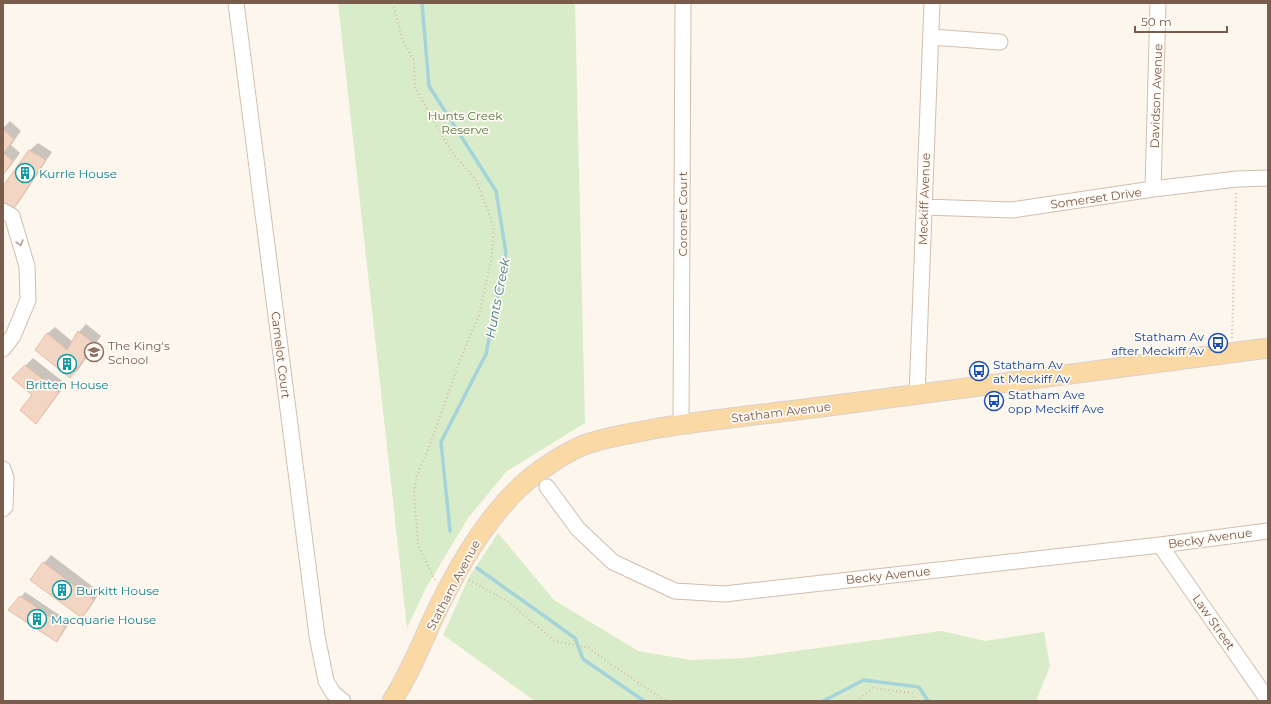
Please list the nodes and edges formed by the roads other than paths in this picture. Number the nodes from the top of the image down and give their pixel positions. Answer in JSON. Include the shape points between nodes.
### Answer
{"nodes":[{"id":1,"x":236,"y":3,"type":"edge"},
{"id":2,"x":683,"y":3,"type":"edge"},
{"id":3,"x":932,"y":3,"type":"edge"},
{"id":4,"x":1158,"y":3,"type":"edge"},
{"id":5,"x":931,"y":37,"type":"junction"},
{"id":6,"x":1000,"y":42,"type":"dead end"},
{"id":7,"x":1268,"y":178,"type":"edge"},
{"id":8,"x":1153,"y":189,"type":"junction"},
{"id":9,"x":924,"y":207,"type":"junction"},
{"id":10,"x":3,"y":211,"type":"edge"},
{"id":11,"x":1268,"y":348,"type":"edge"},
{"id":12,"x":3,"y":349,"type":"edge"},
{"id":13,"x":917,"y":395,"type":"junction"},
{"id":14,"x":681,"y":424,"type":"junction"},
{"id":15,"x":3,"y":469,"type":"edge"},
{"id":16,"x":547,"y":488,"type":"dead end"},
{"id":17,"x":3,"y":509,"type":"edge"},
{"id":18,"x":1268,"y":531,"type":"edge"},
{"id":19,"x":1160,"y":545,"type":"junction"},
{"id":20,"x":1268,"y":700,"type":"edge"},
{"id":21,"x":342,"y":701,"type":"edge"},
{"id":22,"x":392,"y":701,"type":"edge"}],
"edges":[{"from":1,"to":21,"type":"street","name":"Camelot Court","via":[[317,636],[326,682]]},
{"from":2,"to":14,"type":"street","name":"Coronet Court"},
{"from":3,"to":5,"type":"street","name":"Meckiff Avenue"},
{"from":4,"to":8,"type":"street","name":"Davidson Avenue"},
{"from":5,"to":6,"type":"street"},
{"from":5,"to":9,"type":"street","name":"Meckiff Avenue"},
{"from":7,"to":8,"type":"street","name":"Somerset Drive"},
{"from":8,"to":9,"type":"street","name":"Somerset Drive","via":[[1012,210]]},
{"from":9,"to":13,"type":"street","name":"Meckiff Avenue"},
{"from":10,"to":12,"type":"street","one_way":true,"via":[[12,216],[27,266],[28,300],[14,336]]},
{"from":11,"to":13,"type":"main road","name":"Statham Avenue"},
{"from":13,"to":14,"type":"main road","name":"Statham Avenue"},
{"from":14,"to":22,"type":"main road","name":"Statham Avenue","via":[[614,436],[582,446],[541,470],[502,505],[456,573],[411,670]]},
{"from":15,"to":17,"type":"street","via":[[6,478]]},
{"from":16,"to":19,"type":"street","name":"Becky Avenue","via":[[578,529],[613,562],[675,591],[724,594]]},
{"from":18,"to":19,"type":"street","name":"Becky Avenue"},
{"from":19,"to":20,"type":"street","name":"Law Street"}]}
